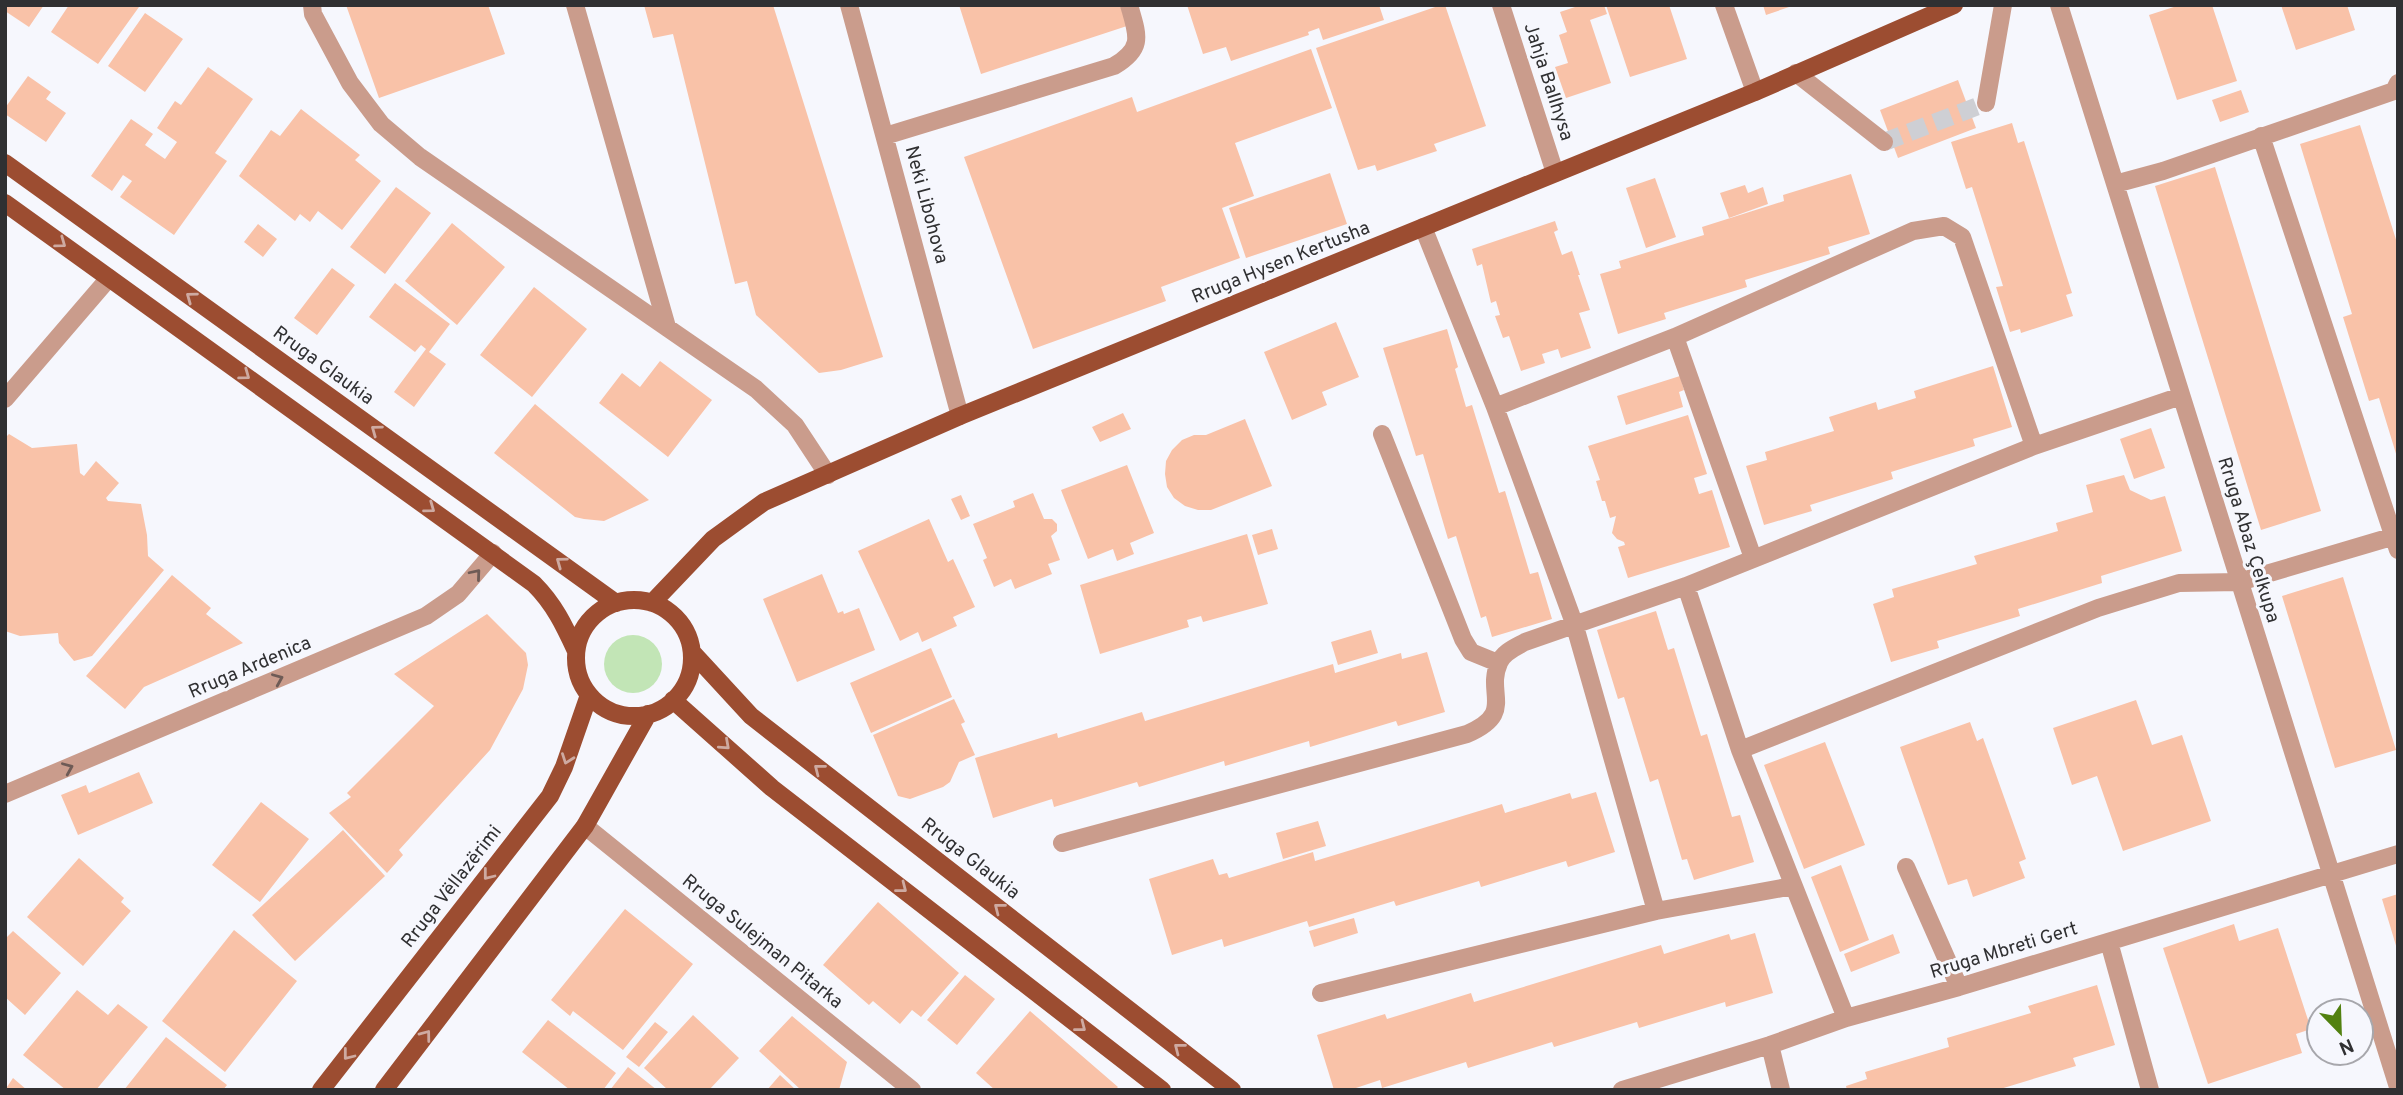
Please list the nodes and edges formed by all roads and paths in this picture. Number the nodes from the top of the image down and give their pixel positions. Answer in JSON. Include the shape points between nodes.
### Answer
{"nodes":[{"id":1,"x":312,"y":5,"type":"edge"},
{"id":2,"x":575,"y":5,"type":"edge"},
{"id":3,"x":849,"y":5,"type":"edge"},
{"id":4,"x":1129,"y":5,"type":"edge"},
{"id":5,"x":1501,"y":5,"type":"edge"},
{"id":6,"x":1724,"y":5,"type":"edge"},
{"id":7,"x":1954,"y":5,"type":"edge"},
{"id":8,"x":2003,"y":5,"type":"edge"},
{"id":9,"x":2059,"y":5,"type":"edge"},
{"id":10,"x":1796,"y":73,"type":"junction"},
{"id":11,"x":1755,"y":92,"type":"junction"},
{"id":12,"x":2397,"y":92,"type":"edge"},
{"id":13,"x":1986,"y":103,"type":"dead end"},
{"id":14,"x":886,"y":136,"type":"junction"},
{"id":15,"x":2262,"y":136,"type":"junction"},
{"id":16,"x":1884,"y":142,"type":"dead end"},
{"id":17,"x":5,"y":163,"type":"edge"},
{"id":18,"x":1555,"y":173,"type":"junction"},
{"id":19,"x":2115,"y":184,"type":"junction"},
{"id":20,"x":5,"y":203,"type":"edge"},
{"id":21,"x":1423,"y":228,"type":"junction"},
{"id":22,"x":109,"y":278,"type":"junction"},
{"id":23,"x":667,"y":327,"type":"junction"},
{"id":24,"x":1675,"y":337,"type":"junction"},
{"id":25,"x":2181,"y":396,"type":"junction"},
{"id":26,"x":5,"y":399,"type":"edge"},
{"id":27,"x":1495,"y":407,"type":"junction"},
{"id":28,"x":960,"y":416,"type":"junction"},
{"id":29,"x":1382,"y":434,"type":"dead end"},
{"id":30,"x":2034,"y":446,"type":"junction"},
{"id":31,"x":828,"y":475,"type":"junction"},
{"id":32,"x":2396,"y":541,"type":"edge"},
{"id":33,"x":493,"y":553,"type":"junction"},
{"id":34,"x":1754,"y":558,"type":"junction"},
{"id":35,"x":2239,"y":582,"type":"junction"},
{"id":36,"x":1686,"y":586,"type":"junction"},
{"id":37,"x":616,"y":603,"type":"junction"},
{"id":38,"x":652,"y":603,"type":"junction"},
{"id":39,"x":1574,"y":623,"type":"junction"},
{"id":40,"x":576,"y":651,"type":"junction"},
{"id":41,"x":692,"y":652,"type":"junction"},
{"id":42,"x":1498,"y":663,"type":"junction"},
{"id":43,"x":589,"y":695,"type":"junction"},
{"id":44,"x":673,"y":700,"type":"junction"},
{"id":45,"x":648,"y":714,"type":"junction"},
{"id":46,"x":1740,"y":750,"type":"junction"},
{"id":47,"x":5,"y":794,"type":"edge"},
{"id":48,"x":585,"y":826,"type":"junction"},
{"id":49,"x":1062,"y":843,"type":"dead end"},
{"id":50,"x":2398,"y":854,"type":"edge"},
{"id":51,"x":1906,"y":867,"type":"dead end"},
{"id":52,"x":2331,"y":874,"type":"junction"},
{"id":53,"x":1793,"y":886,"type":"junction"},
{"id":54,"x":1656,"y":911,"type":"junction"},
{"id":55,"x":2109,"y":942,"type":"junction"},
{"id":56,"x":1959,"y":987,"type":"junction"},
{"id":57,"x":1321,"y":993,"type":"dead end"},
{"id":58,"x":1846,"y":1018,"type":"junction"},
{"id":59,"x":1770,"y":1045,"type":"junction"},
{"id":60,"x":2397,"y":1080,"type":"edge"},
{"id":61,"x":321,"y":1090,"type":"edge"},
{"id":62,"x":384,"y":1090,"type":"edge"},
{"id":63,"x":912,"y":1090,"type":"edge"},
{"id":64,"x":1162,"y":1090,"type":"edge"},
{"id":65,"x":1233,"y":1090,"type":"edge"},
{"id":66,"x":1622,"y":1090,"type":"edge"},
{"id":67,"x":1781,"y":1090,"type":"edge"},
{"id":68,"x":2150,"y":1090,"type":"edge"}],
"edges":[{"from":1,"to":23,"type":"street","via":[[350,83],[381,124],[420,157]]},
{"from":2,"to":23,"type":"street"},
{"from":3,"to":14,"type":"street","name":"Neki Libohova"},
{"from":4,"to":14,"type":"street","via":[[1136,42],[1129,57],[1114,66]]},
{"from":5,"to":18,"type":"street","name":"Jahja Ballhysa"},
{"from":6,"to":11,"type":"street"},
{"from":7,"to":10,"type":"main road","name":"Rruga Hysen Kertusha"},
{"from":8,"to":13,"type":"street"},
{"from":9,"to":19,"type":"street","name":"Rruga Abaz Çelkupa"},
{"from":10,"to":11,"type":"main road","name":"Rruga Hysen Kertusha"},
{"from":10,"to":16,"type":"street"},
{"from":11,"to":18,"type":"main road","name":"Rruga Hysen Kertusha"},
{"from":12,"to":15,"type":"street"},
{"from":14,"to":28,"type":"street","name":"Neki Libohova"},
{"from":15,"to":19,"type":"street"},
{"from":15,"to":32,"type":"street"},
{"from":37,"to":17,"type":"main road","name":"Rruga Glaukia","one_way":true},
{"from":18,"to":21,"type":"main road","name":"Rruga Hysen Kertusha"},
{"from":19,"to":25,"type":"street","name":"Rruga Abaz Çelkupa"},
{"from":20,"to":22,"type":"main road","one_way":true},
{"from":21,"to":27,"type":"street"},
{"from":21,"to":28,"type":"main road","name":"Rruga Hysen Kertusha"},
{"from":22,"to":26,"type":"street"},
{"from":22,"to":33,"type":"main road","one_way":true},
{"from":23,"to":31,"type":"street","via":[[779,409]]},
{"from":24,"to":27,"type":"street"},
{"from":24,"to":30,"type":"street","via":[[1913,231],[1944,226],[1962,237]]},
{"from":24,"to":34,"type":"street"},
{"from":25,"to":30,"type":"street"},
{"from":25,"to":35,"type":"street","name":"Rruga Abaz Çelkupa"},
{"from":27,"to":39,"type":"street"},
{"from":28,"to":31,"type":"main road","name":"Rruga Hysen Kertusha"},
{"from":29,"to":42,"type":"street","via":[[1463,639],[1471,652]]},
{"from":30,"to":34,"type":"street"},
{"from":31,"to":38,"type":"main road","name":"Rruga Hysen Kertusha","via":[[764,502],[737,520]]},
{"from":32,"to":35,"type":"street"},
{"from":33,"to":40,"type":"main road","via":[[550,600]]},
{"from":47,"to":33,"type":"street","name":"Rruga Ardenica","one_way":true,"via":[[426,616],[458,594]]},
{"from":34,"to":36,"type":"street"},
{"from":35,"to":46,"type":"street","via":[[2179,583],[2098,608]]},
{"from":35,"to":52,"type":"street","name":"Rruga Abaz Çelkupa"},
{"from":36,"to":39,"type":"street"},
{"from":36,"to":46,"type":"street"},
{"from":37,"to":38,"type":"main road"},
{"from":37,"to":40,"type":"main road","via":[[589,621]]},
{"from":38,"to":41,"type":"main road","via":[[679,621]]},
{"from":39,"to":42,"type":"street","via":[[1525,642]]},
{"from":39,"to":54,"type":"street"},
{"from":40,"to":43,"type":"main road","via":[[579,679]]},
{"from":41,"to":44,"type":"main road","via":[[686,683]]},
{"from":65,"to":41,"type":"main road","name":"Rruga Glaukia","one_way":true,"via":[[751,716]]},
{"from":42,"to":49,"type":"street","via":[[1493,715],[1467,734]]},
{"from":43,"to":45,"type":"main road","via":[[610,711]]},
{"from":43,"to":61,"type":"main road","name":"Rruga Vëllazërimi","one_way":true,"via":[[550,796]]},
{"from":44,"to":45,"type":"main road"},
{"from":44,"to":64,"type":"main road","one_way":true,"via":[[772,788]]},
{"from":45,"to":48,"type":"main road"},
{"from":46,"to":53,"type":"street"},
{"from":62,"to":48,"type":"main road","one_way":true},
{"from":48,"to":63,"type":"street","name":"Rruga Sulejman Pitarka"},
{"from":50,"to":52,"type":"street","name":"Rruga Mbreti Gert"},
{"from":51,"to":56,"type":"street"},
{"from":52,"to":55,"type":"street","name":"Rruga Mbreti Gert"},
{"from":52,"to":60,"type":"street","name":"Rruga Abaz Çelkupa"},
{"from":53,"to":54,"type":"street"},
{"from":53,"to":58,"type":"street"},
{"from":54,"to":57,"type":"street"},
{"from":55,"to":56,"type":"street","name":"Rruga Mbreti Gert"},
{"from":55,"to":68,"type":"street"},
{"from":56,"to":58,"type":"street","name":"Rruga Mbreti Gert"},
{"from":58,"to":59,"type":"street","name":"Rruga Mbreti Gert"},
{"from":59,"to":66,"type":"street","name":"Rruga Mbreti Gert"},
{"from":59,"to":67,"type":"street"}]}
